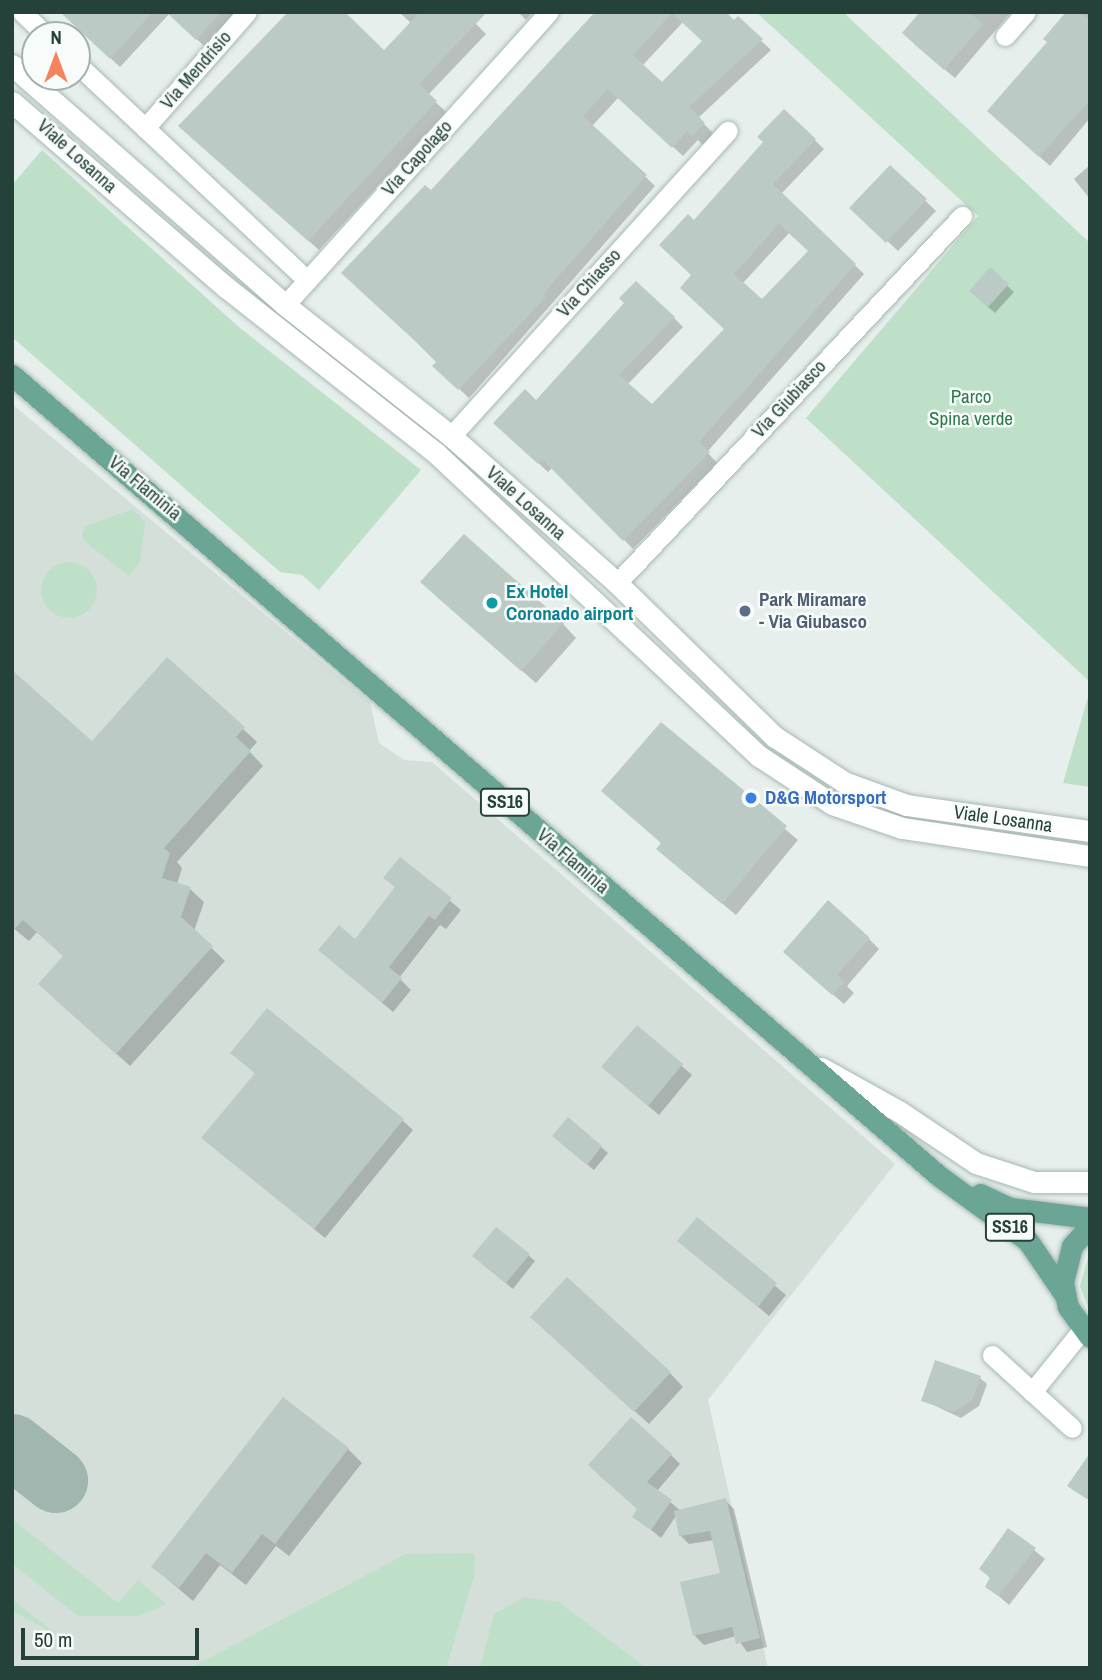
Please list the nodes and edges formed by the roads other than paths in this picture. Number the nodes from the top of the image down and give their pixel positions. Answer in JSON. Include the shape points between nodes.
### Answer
{"nodes":[{"id":1,"x":247,"y":12,"type":"edge"},
{"id":2,"x":549,"y":12,"type":"edge"},
{"id":3,"x":1026,"y":12,"type":"edge"},
{"id":4,"x":1005,"y":36,"type":"dead end"},
{"id":5,"x":12,"y":65,"type":"edge"},
{"id":6,"x":91,"y":77,"type":"edge"},
{"id":7,"x":12,"y":102,"type":"edge"},
{"id":8,"x":145,"y":128,"type":"junction"},
{"id":9,"x":728,"y":131,"type":"dead end"},
{"id":10,"x":961,"y":216,"type":"dead end"},
{"id":11,"x":307,"y":280,"type":"junction"},
{"id":12,"x":285,"y":305,"type":"junction"},
{"id":13,"x":12,"y":375,"type":"edge"},
{"id":14,"x":451,"y":436,"type":"junction"},
{"id":15,"x":617,"y":583,"type":"junction"},
{"id":16,"x":1090,"y":831,"type":"edge"},
{"id":17,"x":1090,"y":856,"type":"edge"},
{"id":18,"x":800,"y":1056,"type":"junction"},
{"id":19,"x":939,"y":1176,"type":"junction"},
{"id":20,"x":1090,"y":1182,"type":"edge"},
{"id":21,"x":1090,"y":1218,"type":"edge"},
{"id":22,"x":1090,"y":1226,"type":"edge"},
{"id":23,"x":1064,"y":1294,"type":"junction"},
{"id":24,"x":1086,"y":1334,"type":"edge"},
{"id":25,"x":992,"y":1355,"type":"dead end"},
{"id":26,"x":1032,"y":1392,"type":"junction"},
{"id":27,"x":1072,"y":1428,"type":"dead end"}],
"edges":[{"from":1,"to":8,"type":"street","name":"Via Mendrisio"},
{"from":2,"to":11,"type":"street","name":"Via Capolago"},
{"from":3,"to":4,"type":"street"},
{"from":5,"to":12,"type":"main road","name":"Viale Losanna"},
{"from":6,"to":8,"type":"street"},
{"from":7,"to":17,"type":"main road","name":"Viale Losanna","via":[[226,288],[436,453],[759,756],[832,804],[902,828]]},
{"from":8,"to":11,"type":"street"},
{"from":9,"to":14,"type":"street","name":"Via Chiasso"},
{"from":10,"to":15,"type":"street","name":"Via Giubiasco"},
{"from":11,"to":12,"type":"street","name":"Via Capolago"},
{"from":12,"to":14,"type":"main road","name":"Viale Losanna"},
{"from":13,"to":18,"type":"main road","name":"Via Flaminia","number":"SS16"},
{"from":14,"to":15,"type":"main road","name":"Viale Losanna"},
{"from":15,"to":16,"type":"main road","name":"Viale Losanna","via":[[775,737],[844,782],[907,805]]},
{"from":18,"to":19,"type":"main road","name":"Via Flaminia","number":"SS16"},
{"from":18,"to":20,"type":"main road","via":[[900,1112],[976,1163],[1034,1182]]},
{"from":19,"to":21,"type":"main road","via":[[1010,1208]]},
{"from":19,"to":23,"type":"main road","name":"Via Flaminia","number":"SS16","via":[[1028,1241]]},
{"from":22,"to":23,"type":"main road","via":[[1067,1257]]},
{"from":23,"to":24,"type":"main road","name":"Via Flaminia"},
{"from":24,"to":26,"type":"street"},
{"from":25,"to":26,"type":"street"},
{"from":26,"to":27,"type":"street"}]}
